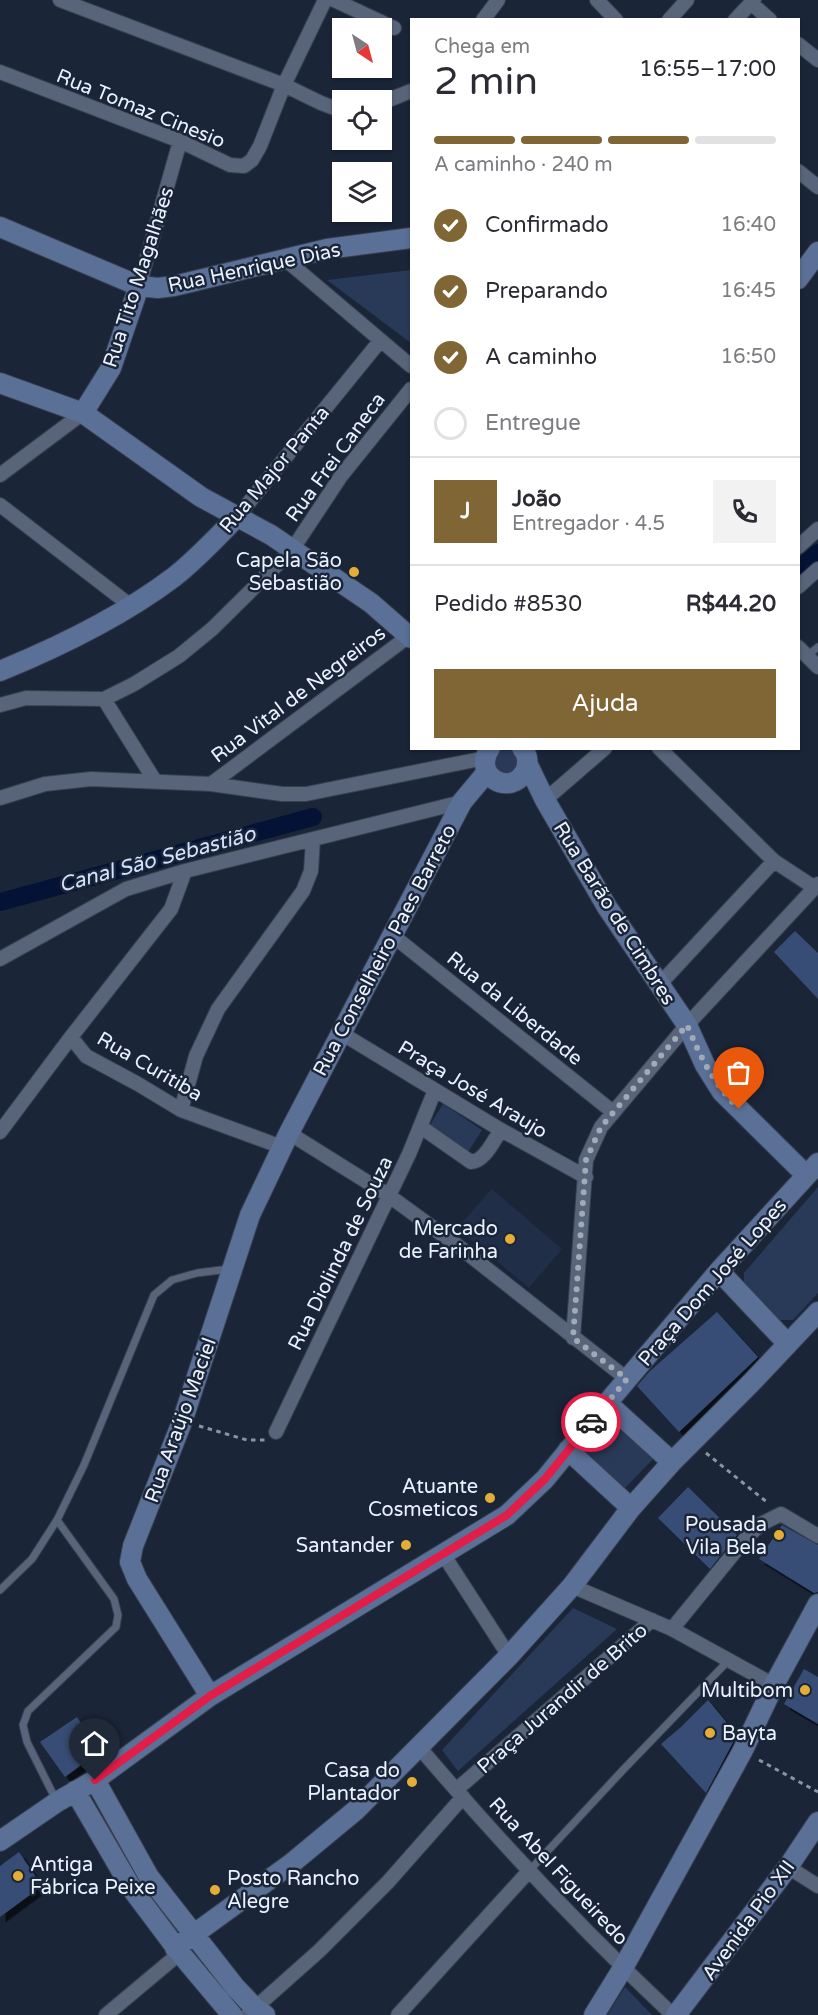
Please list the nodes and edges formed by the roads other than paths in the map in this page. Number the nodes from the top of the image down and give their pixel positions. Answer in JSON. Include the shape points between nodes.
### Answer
{"nodes":[{"id":1,"x":60,"y":0,"type":"edge"},
{"id":2,"x":325,"y":0,"type":"edge"},
{"id":3,"x":334,"y":0,"type":"edge"},
{"id":4,"x":498,"y":0,"type":"edge"},
{"id":5,"x":597,"y":0,"type":"edge"},
{"id":6,"x":687,"y":0,"type":"edge"},
{"id":7,"x":752,"y":2,"type":"edge"},
{"id":8,"x":484,"y":18,"type":"edge"},
{"id":9,"x":614,"y":18,"type":"edge"},
{"id":10,"x":671,"y":18,"type":"edge"},
{"id":11,"x":737,"y":18,"type":"edge"},
{"id":12,"x":768,"y":18,"type":"edge"},
{"id":13,"x":394,"y":28,"type":"dead end"},
{"id":14,"x":800,"y":46,"type":"edge"},
{"id":15,"x":817,"y":59,"type":"edge"},
{"id":16,"x":0,"y":72,"type":"edge"},
{"id":17,"x":284,"y":85,"type":"junction"},
{"id":18,"x":410,"y":91,"type":"edge"},
{"id":19,"x":392,"y":99,"type":"edge"},
{"id":20,"x":332,"y":107,"type":"edge"},
{"id":21,"x":180,"y":141,"type":"junction"},
{"id":22,"x":800,"y":173,"type":"edge"},
{"id":23,"x":818,"y":187,"type":"edge"},
{"id":24,"x":0,"y":227,"type":"edge"},
{"id":25,"x":410,"y":238,"type":"edge"},
{"id":26,"x":800,"y":250,"type":"edge"},
{"id":27,"x":818,"y":252,"type":"edge"},
{"id":28,"x":286,"y":260,"type":"junction"},
{"id":29,"x":800,"y":276,"type":"edge"},
{"id":30,"x":139,"y":286,"type":"junction"},
{"id":31,"x":380,"y":341,"type":"junction"},
{"id":32,"x":410,"y":365,"type":"edge"},
{"id":33,"x":0,"y":383,"type":"edge"},
{"id":34,"x":410,"y":390,"type":"edge"},
{"id":35,"x":83,"y":413,"type":"junction"},
{"id":36,"x":0,"y":475,"type":"edge"},
{"id":37,"x":0,"y":505,"type":"edge"},
{"id":38,"x":237,"y":517,"type":"junction"},
{"id":39,"x":818,"y":529,"type":"edge"},
{"id":40,"x":800,"y":545,"type":"edge"},
{"id":41,"x":292,"y":550,"type":"junction"},
{"id":42,"x":818,"y":569,"type":"edge"},
{"id":43,"x":800,"y":584,"type":"edge"},
{"id":44,"x":131,"y":606,"type":"junction"},
{"id":45,"x":410,"y":637,"type":"edge"},
{"id":46,"x":808,"y":650,"type":"edge"},
{"id":47,"x":818,"y":667,"type":"edge"},
{"id":48,"x":0,"y":671,"type":"edge"},
{"id":49,"x":104,"y":699,"type":"junction"},
{"id":50,"x":0,"y":705,"type":"edge"},
{"id":51,"x":603,"y":750,"type":"edge"},
{"id":52,"x":661,"y":750,"type":"edge"},
{"id":53,"x":527,"y":753,"type":"edge"},
{"id":54,"x":487,"y":759,"type":"edge"},
{"id":55,"x":155,"y":781,"type":"junction"},
{"id":56,"x":512,"y":783,"type":"junction"},
{"id":57,"x":211,"y":784,"type":"junction"},
{"id":58,"x":0,"y":798,"type":"edge"},
{"id":59,"x":545,"y":800,"type":"junction"},
{"id":60,"x":462,"y":802,"type":"junction"},
{"id":61,"x":313,"y":839,"type":"junction"},
{"id":62,"x":774,"y":861,"type":"junction"},
{"id":63,"x":185,"y":871,"type":"junction"},
{"id":64,"x":817,"y":886,"type":"edge"},
{"id":65,"x":392,"y":935,"type":"junction"},
{"id":66,"x":0,"y":959,"type":"edge"},
{"id":67,"x":659,"y":985,"type":"junction"},
{"id":68,"x":687,"y":1025,"type":"junction"},
{"id":69,"x":341,"y":1033,"type":"junction"},
{"id":70,"x":71,"y":1037,"type":"junction"},
{"id":71,"x":435,"y":1090,"type":"junction"},
{"id":72,"x":180,"y":1110,"type":"junction"},
{"id":73,"x":613,"y":1112,"type":"junction"},
{"id":74,"x":421,"y":1127,"type":"junction"},
{"id":75,"x":501,"y":1130,"type":"junction"},
{"id":76,"x":0,"y":1132,"type":"edge"},
{"id":77,"x":286,"y":1140,"type":"junction"},
{"id":78,"x":812,"y":1169,"type":"edge"},
{"id":79,"x":586,"y":1177,"type":"junction"},
{"id":80,"x":388,"y":1195,"type":"junction"},
{"id":81,"x":232,"y":1269,"type":"junction"},
{"id":82,"x":719,"y":1271,"type":"junction"},
{"id":83,"x":818,"y":1312,"type":"edge"},
{"id":84,"x":573,"y":1338,"type":"junction"},
{"id":85,"x":787,"y":1343,"type":"junction"},
{"id":86,"x":627,"y":1379,"type":"junction"},
{"id":87,"x":607,"y":1403,"type":"junction"},
{"id":88,"x":276,"y":1432,"type":"road end"},
{"id":89,"x":568,"y":1450,"type":"junction"},
{"id":90,"x":672,"y":1462,"type":"junction"},
{"id":91,"x":631,"y":1508,"type":"junction"},
{"id":92,"x":57,"y":1520,"type":"junction"},
{"id":93,"x":818,"y":1536,"type":"edge"},
{"id":94,"x":443,"y":1554,"type":"junction"},
{"id":95,"x":572,"y":1586,"type":"junction"},
{"id":96,"x":0,"y":1590,"type":"edge"},
{"id":97,"x":818,"y":1604,"type":"edge"},
{"id":98,"x":652,"y":1620,"type":"junction"},
{"id":99,"x":672,"y":1629,"type":"junction"},
{"id":100,"x":508,"y":1656,"type":"junction"},
{"id":101,"x":728,"y":1661,"type":"junction"},
{"id":102,"x":774,"y":1685,"type":"junction"},
{"id":103,"x":210,"y":1696,"type":"junction"},
{"id":104,"x":419,"y":1747,"type":"junction"},
{"id":105,"x":95,"y":1780,"type":"junction"},
{"id":106,"x":75,"y":1791,"type":"junction"},
{"id":107,"x":459,"y":1793,"type":"junction"},
{"id":108,"x":57,"y":1802,"type":"junction"},
{"id":109,"x":818,"y":1822,"type":"edge"},
{"id":110,"x":0,"y":1841,"type":"edge"},
{"id":111,"x":788,"y":1867,"type":"junction"},
{"id":112,"x":529,"y":1871,"type":"junction"},
{"id":113,"x":818,"y":1886,"type":"edge"},
{"id":114,"x":193,"y":1935,"type":"junction"},
{"id":115,"x":177,"y":1951,"type":"junction"},
{"id":116,"x":623,"y":1968,"type":"junction"},
{"id":117,"x":256,"y":2013,"type":"edge"},
{"id":118,"x":106,"y":2015,"type":"edge"},
{"id":119,"x":232,"y":2015,"type":"edge"},
{"id":120,"x":398,"y":2015,"type":"edge"},
{"id":121,"x":594,"y":2015,"type":"edge"},
{"id":122,"x":675,"y":2015,"type":"edge"}],
"edges":[{"from":1,"to":17,"type":"street"},
{"from":2,"to":17,"type":"street"},
{"from":3,"to":13,"type":"street"},
{"from":4,"to":8,"type":"street"},
{"from":5,"to":9,"type":"street"},
{"from":6,"to":10,"type":"street"},
{"from":7,"to":11,"type":"street"},
{"from":7,"to":12,"type":"street"},
{"from":14,"to":15,"type":"street"},
{"from":16,"to":21,"type":"street","name":"Rua Tomaz Cinesio"},
{"from":17,"to":20,"type":"street"},
{"from":17,"to":21,"type":"street","name":"Rua Tomaz Cinesio","via":[[260,146],[244,166],[230,165]]},
{"from":18,"to":19,"type":"street"},
{"from":21,"to":30,"type":"street","name":"Rua Tito Magalhães"},
{"from":22,"to":23,"type":"street"},
{"from":24,"to":30,"type":"main road","name":"Rua Henrique Dias"},
{"from":25,"to":28,"type":"main road","name":"Rua Henrique Dias","via":[[327,249]]},
{"from":26,"to":27,"type":"main road"},
{"from":27,"to":29,"type":"main road"},
{"from":28,"to":30,"type":"main road","name":"Rua Henrique Dias","via":[[174,286]]},
{"from":28,"to":31,"type":"street"},
{"from":30,"to":35,"type":"main road","name":"Rua Tito Magalhães","via":[[111,368]]},
{"from":31,"to":32,"type":"street"},
{"from":31,"to":38,"type":"street","name":"Rua Major Panta"},
{"from":33,"to":35,"type":"main road"},
{"from":34,"to":41,"type":"street","name":"Rua Frei Caneca","via":[[341,476]]},
{"from":35,"to":36,"type":"street","name":"Rua Tito Magalhães"},
{"from":35,"to":38,"type":"main road","via":[[201,497]]},
{"from":37,"to":44,"type":"street"},
{"from":38,"to":41,"type":"main road"},
{"from":38,"to":44,"type":"main road","name":"Rua Major Panta","via":[[175,576]]},
{"from":39,"to":40,"type":"street"},
{"from":41,"to":45,"type":"main road","via":[[371,603]]},
{"from":41,"to":49,"type":"street","via":[[179,656]]},
{"from":42,"to":43,"type":"street"},
{"from":44,"to":48,"type":"main road","name":"Rua Major Panta","via":[[54,649]]},
{"from":45,"to":57,"type":"street","name":"Rua Vital de Negreiros"},
{"from":46,"to":47,"type":"street"},
{"from":49,"to":50,"type":"street","via":[[26,698]]},
{"from":49,"to":55,"type":"street"},
{"from":51,"to":59,"type":"street"},
{"from":52,"to":62,"type":"street"},
{"from":53,"to":56,"type":"main road","via":[[524,774]]},
{"from":53,"to":59,"type":"main road","name":"Rua Barão de Cimbres"},
{"from":54,"to":56,"type":"main road","name":"Rua Barão de Cimbres","via":[[491,778]]},
{"from":54,"to":57,"type":"street","via":[[306,794]]},
{"from":54,"to":60,"type":"main road","name":"Rua Conselheiro Paes Barreto"},
{"from":55,"to":57,"type":"street"},
{"from":55,"to":58,"type":"street","via":[[91,778],[45,784]]},
{"from":56,"to":59,"type":"main road","name":"Rua Barão de Cimbres"},
{"from":59,"to":67,"type":"main road","name":"Rua Barão de Cimbres","via":[[607,907]]},
{"from":60,"to":61,"type":"street"},
{"from":60,"to":65,"type":"main road","name":"Rua Conselheiro Paes Barreto"},
{"from":61,"to":63,"type":"street"},
{"from":61,"to":72,"type":"street","via":[[311,871],[303,891],[218,1009],[196,1056]]},
{"from":62,"to":64,"type":"street"},
{"from":62,"to":67,"type":"street"},
{"from":63,"to":66,"type":"street","via":[[126,889]]},
{"from":63,"to":70,"type":"street","via":[[171,909]]},
{"from":64,"to":68,"type":"street"},
{"from":65,"to":69,"type":"main road","name":"Rua Conselheiro Paes Barreto"},
{"from":65,"to":73,"type":"street","name":"Rua da Liberdade"},
{"from":67,"to":68,"type":"main road","name":"Rua Barão de Cimbres"},
{"from":68,"to":73,"type":"street"},
{"from":68,"to":78,"type":"main road","name":"Rua Barão de Cimbres","via":[[722,1092]]},
{"from":69,"to":71,"type":"street","name":"Praça José Araujo"},
{"from":69,"to":77,"type":"main road","name":"Rua Conselheiro Paes Barreto"},
{"from":70,"to":72,"type":"street","name":"Rua Curitiba","via":[[86,1056]]},
{"from":70,"to":76,"type":"street"},
{"from":71,"to":74,"type":"street","name":"Rua Diolinda de Souza"},
{"from":71,"to":75,"type":"street","name":"Praça José Araujo"},
{"from":72,"to":77,"type":"street","name":"Rua Curitiba"},
{"from":73,"to":79,"type":"street","via":[[592,1143]]},
{"from":74,"to":75,"type":"street","via":[[471,1162],[482,1158]]},
{"from":74,"to":80,"type":"street","name":"Rua Diolinda de Souza"},
{"from":75,"to":79,"type":"street","name":"Praça José Araujo"},
{"from":77,"to":80,"type":"street","name":"Rua Curitiba"},
{"from":77,"to":81,"type":"main road","name":"Rua Araújo Maciel","via":[[250,1215]]},
{"from":78,"to":82,"type":"main road","name":"Praça Dom José Lopes"},
{"from":79,"to":84,"type":"street"},
{"from":80,"to":84,"type":"street","name":"Rua Curitiba"},
{"from":80,"to":88,"type":"street","name":"Rua Diolinda de Souza"},
{"from":81,"to":92,"type":"lane","via":[[172,1280],[154,1295],[84,1465]]},
{"from":81,"to":103,"type":"main road","name":"Rua Araújo Maciel","via":[[130,1563]]},
{"from":82,"to":85,"type":"main road"},
{"from":82,"to":86,"type":"main road","name":"Praça Dom José Lopes"},
{"from":83,"to":85,"type":"main road"},
{"from":84,"to":86,"type":"street","name":"Rua Curitiba"},
{"from":85,"to":90,"type":"main road"},
{"from":86,"to":87,"type":"main road","name":"Praça Dom José Lopes"},
{"from":87,"to":89,"type":"main road","name":"Praça Dom José Lopes"},
{"from":87,"to":90,"type":"main road"},
{"from":89,"to":91,"type":"main road"},
{"from":89,"to":94,"type":"main road","name":"Praça Dom José Lopes","via":[[545,1479],[507,1515]]},
{"from":90,"to":91,"type":"main road"},
{"from":91,"to":95,"type":"main road"},
{"from":92,"to":96,"type":"lane","via":[[32,1559]]},
{"from":92,"to":108,"type":"lane","via":[[114,1599],[118,1615],[116,1627],[28,1711],[23,1725],[27,1742]]},
{"from":93,"to":99,"type":"street","via":[[781,1514],[761,1524]]},
{"from":94,"to":100,"type":"street"},
{"from":94,"to":103,"type":"main road","name":"Praça Dom José Lopes"},
{"from":95,"to":98,"type":"street","name":"Praça Jurandir de Brito"},
{"from":95,"to":100,"type":"main road"},
{"from":97,"to":102,"type":"main road"},
{"from":98,"to":99,"type":"street"},
{"from":98,"to":107,"type":"street","name":"Praça Jurandir de Brito"},
{"from":99,"to":101,"type":"street"},
{"from":100,"to":104,"type":"main road"},
{"from":101,"to":102,"type":"street"},
{"from":101,"to":112,"type":"lane"},
{"from":102,"to":116,"type":"main road","via":[[742,1752]]},
{"from":103,"to":105,"type":"main road","name":"Praça Dom José Lopes"},
{"from":104,"to":107,"type":"street","name":"Rua Abel Figueiredo"},
{"from":104,"to":114,"type":"main road","via":[[347,1818]]},
{"from":105,"to":106,"type":"main road","name":"Praça Dom José Lopes"},
{"from":105,"to":114,"type":"main road","via":[[149,1877]]},
{"from":106,"to":108,"type":"main road","name":"Praça Dom José Lopes"},
{"from":106,"to":115,"type":"main road","via":[[132,1889]]},
{"from":107,"to":112,"type":"street","name":"Rua Abel Figueiredo"},
{"from":107,"to":117,"type":"street","name":"Praça Jurandir de Brito","via":[[388,1881]]},
{"from":108,"to":110,"type":"main road","name":"Praça Dom José Lopes"},
{"from":109,"to":111,"type":"main road","name":"Avenida Pio XII"},
{"from":111,"to":113,"type":"street"},
{"from":111,"to":122,"type":"main road","name":"Avenida Pio XII"},
{"from":112,"to":116,"type":"street","name":"Rua Abel Figueiredo"},
{"from":112,"to":120,"type":"street"},
{"from":114,"to":115,"type":"main road"},
{"from":114,"to":117,"type":"main road"},
{"from":115,"to":118,"type":"street"},
{"from":115,"to":119,"type":"main road"},
{"from":116,"to":121,"type":"main road"},
{"from":116,"to":122,"type":"street","name":"Rua Abel Figueiredo"}]}
